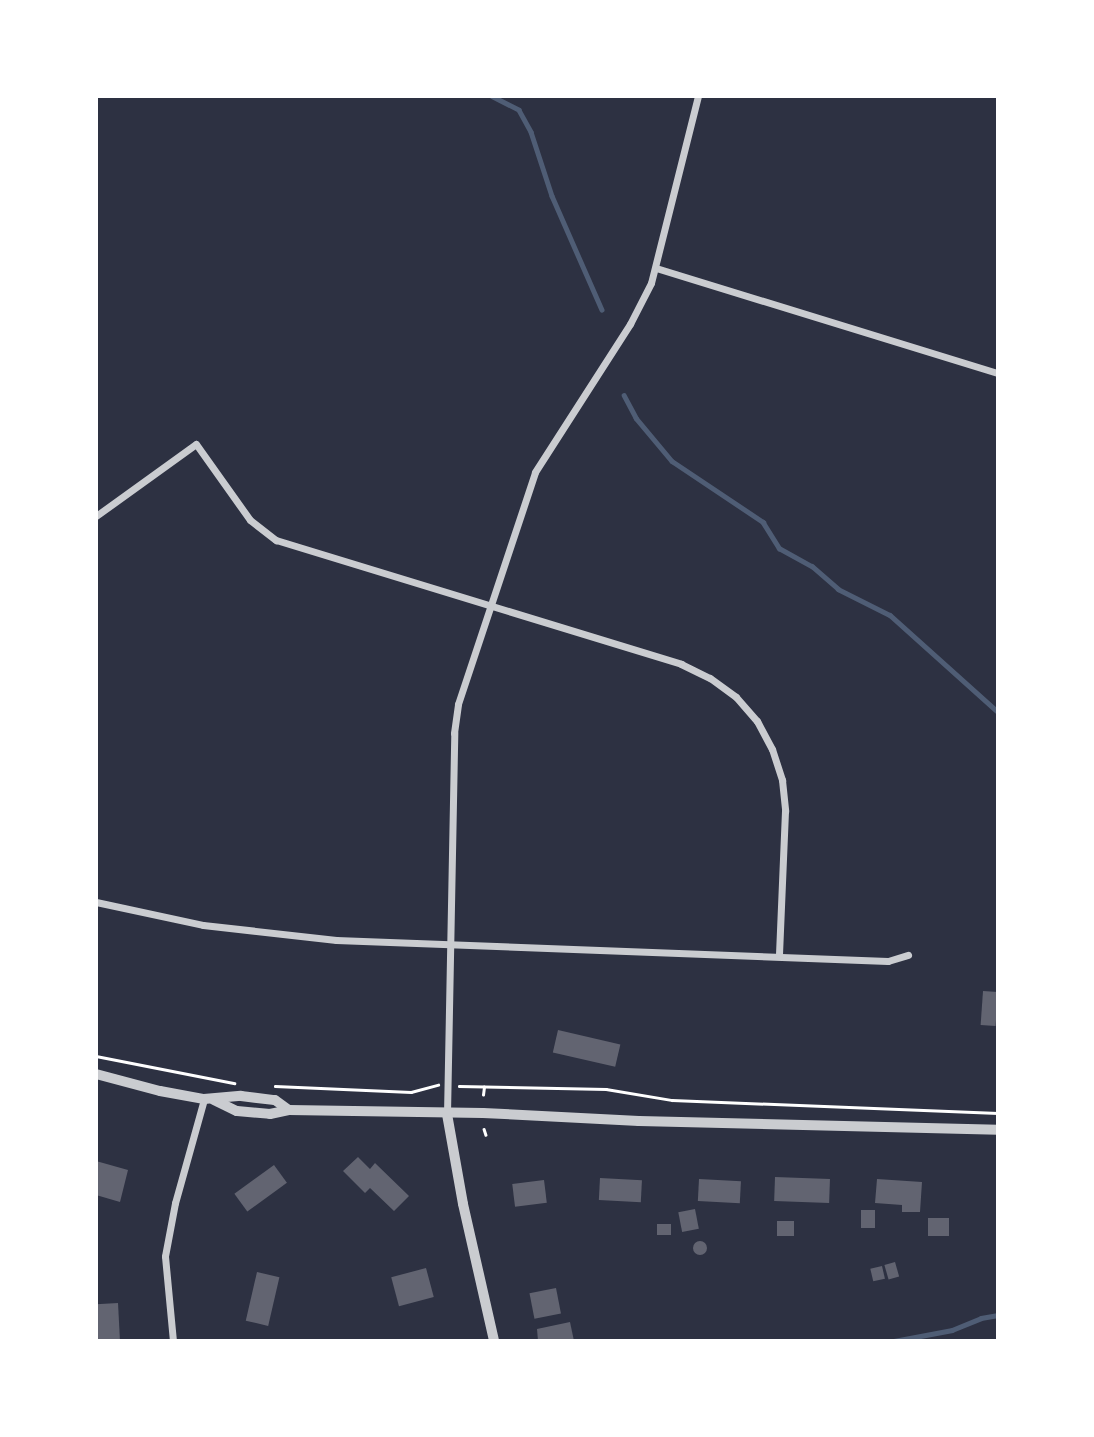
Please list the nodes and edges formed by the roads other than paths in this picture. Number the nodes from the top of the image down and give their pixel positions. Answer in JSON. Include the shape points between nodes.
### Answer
{"nodes":[{"id":1,"x":698,"y":96,"type":"edge"},
{"id":2,"x":656,"y":268,"type":"junction"},
{"id":3,"x":998,"y":373,"type":"edge"},
{"id":4,"x":96,"y":516,"type":"edge"},
{"id":5,"x":490,"y":606,"type":"junction"},
{"id":6,"x":96,"y":902,"type":"edge"},
{"id":7,"x":451,"y":942,"type":"junction"},
{"id":8,"x":908,"y":955,"type":"dead end"},
{"id":9,"x":779,"y":956,"type":"junction"},
{"id":10,"x":96,"y":1074,"type":"edge"},
{"id":11,"x":209,"y":1099,"type":"junction"},
{"id":12,"x":447,"y":1114,"type":"junction"},
{"id":13,"x":998,"y":1130,"type":"edge"},
{"id":14,"x":173,"y":1341,"type":"edge"},
{"id":15,"x":494,"y":1341,"type":"edge"}],
"edges":[{"from":1,"to":2,"type":"street"},
{"from":2,"to":3,"type":"street"},
{"from":2,"to":5,"type":"street","via":[[630,324],[535,472]]},
{"from":4,"to":5,"type":"street","via":[[196,444],[250,520],[276,540]]},
{"from":5,"to":7,"type":"street","via":[[458,704],[454,733]]},
{"from":5,"to":9,"type":"street","via":[[689,667],[723,687],[747,709],[772,749],[784,795]]},
{"from":6,"to":7,"type":"street","via":[[247,932],[336,940]]},
{"from":7,"to":9,"type":"street"},
{"from":7,"to":12,"type":"street"},
{"from":8,"to":9,"type":"street","via":[[888,961]]},
{"from":10,"to":11,"type":"street"},
{"from":11,"to":12,"type":"street","via":[[275,1100],[289,1110]]},
{"from":11,"to":14,"type":"street","via":[[175,1203],[165,1256]]},
{"from":12,"to":13,"type":"street"},
{"from":12,"to":15,"type":"street"}]}
